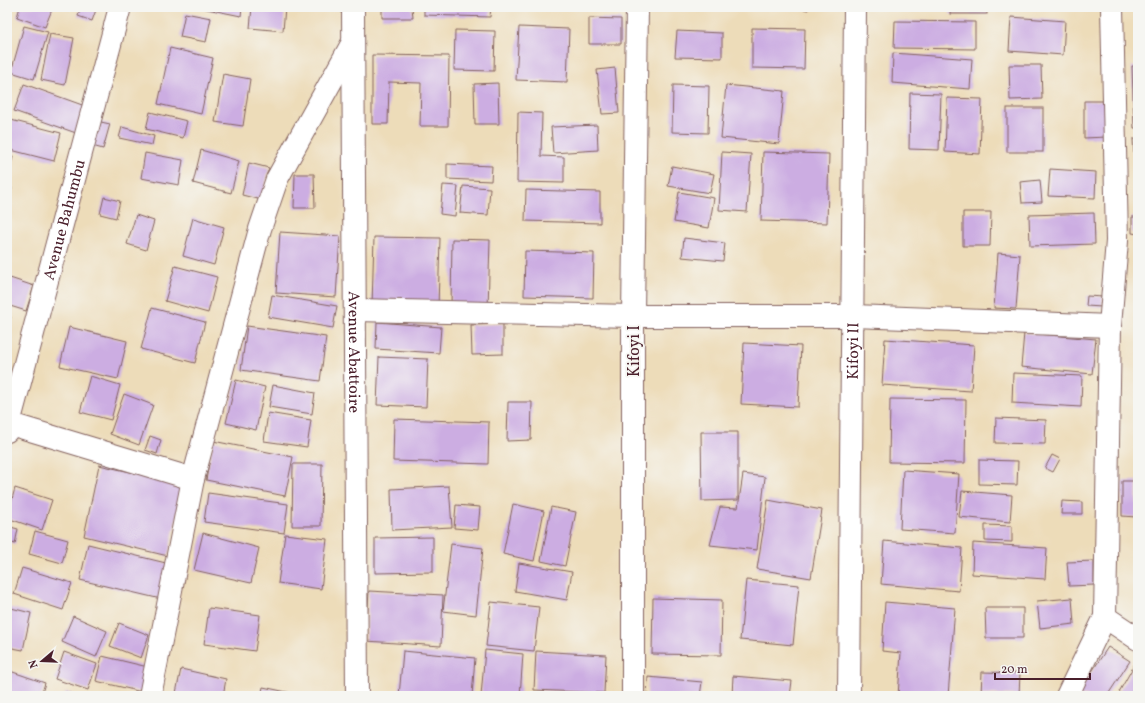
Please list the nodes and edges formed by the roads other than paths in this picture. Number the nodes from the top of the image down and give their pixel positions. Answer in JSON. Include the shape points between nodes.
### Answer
{"nodes":[{"id":1,"x":120,"y":7,"type":"edge"},
{"id":2,"x":353,"y":7,"type":"edge"},
{"id":3,"x":637,"y":7,"type":"edge"},
{"id":4,"x":855,"y":7,"type":"edge"},
{"id":5,"x":1112,"y":7,"type":"edge"},
{"id":6,"x":353,"y":42,"type":"junction"},
{"id":7,"x":355,"y":310,"type":"junction"},
{"id":8,"x":633,"y":316,"type":"junction"},
{"id":9,"x":854,"y":316,"type":"junction"},
{"id":10,"x":1110,"y":326,"type":"junction"},
{"id":11,"x":8,"y":426,"type":"edge"},
{"id":12,"x":193,"y":479,"type":"junction"},
{"id":13,"x":1105,"y":617,"type":"junction"},
{"id":14,"x":1138,"y":639,"type":"edge"},
{"id":15,"x":150,"y":696,"type":"edge"},
{"id":16,"x":357,"y":696,"type":"edge"},
{"id":17,"x":633,"y":696,"type":"edge"},
{"id":18,"x":849,"y":696,"type":"edge"},
{"id":19,"x":1067,"y":696,"type":"edge"}],
"edges":[{"from":1,"to":11,"type":"street","name":"Avenue Bahumbu"},
{"from":2,"to":6,"type":"street","name":"Avenue Abattoire"},
{"from":3,"to":8,"type":"street","name":"Kifoyi I"},
{"from":4,"to":9,"type":"street","name":"Kifoyi II"},
{"from":5,"to":10,"type":"street","via":[[1117,241]]},
{"from":6,"to":7,"type":"street","name":"Avenue Abattoire"},
{"from":6,"to":12,"type":"street","via":[[277,179],[260,229]]},
{"from":7,"to":8,"type":"street"},
{"from":7,"to":16,"type":"street","name":"Avenue Abattoire"},
{"from":8,"to":9,"type":"street"},
{"from":8,"to":17,"type":"street","name":"Kifoyi I"},
{"from":9,"to":10,"type":"street"},
{"from":9,"to":18,"type":"street","name":"Kifoyi II"},
{"from":10,"to":13,"type":"street"},
{"from":11,"to":12,"type":"street"},
{"from":12,"to":15,"type":"street"},
{"from":13,"to":14,"type":"street"},
{"from":13,"to":19,"type":"street"}]}
